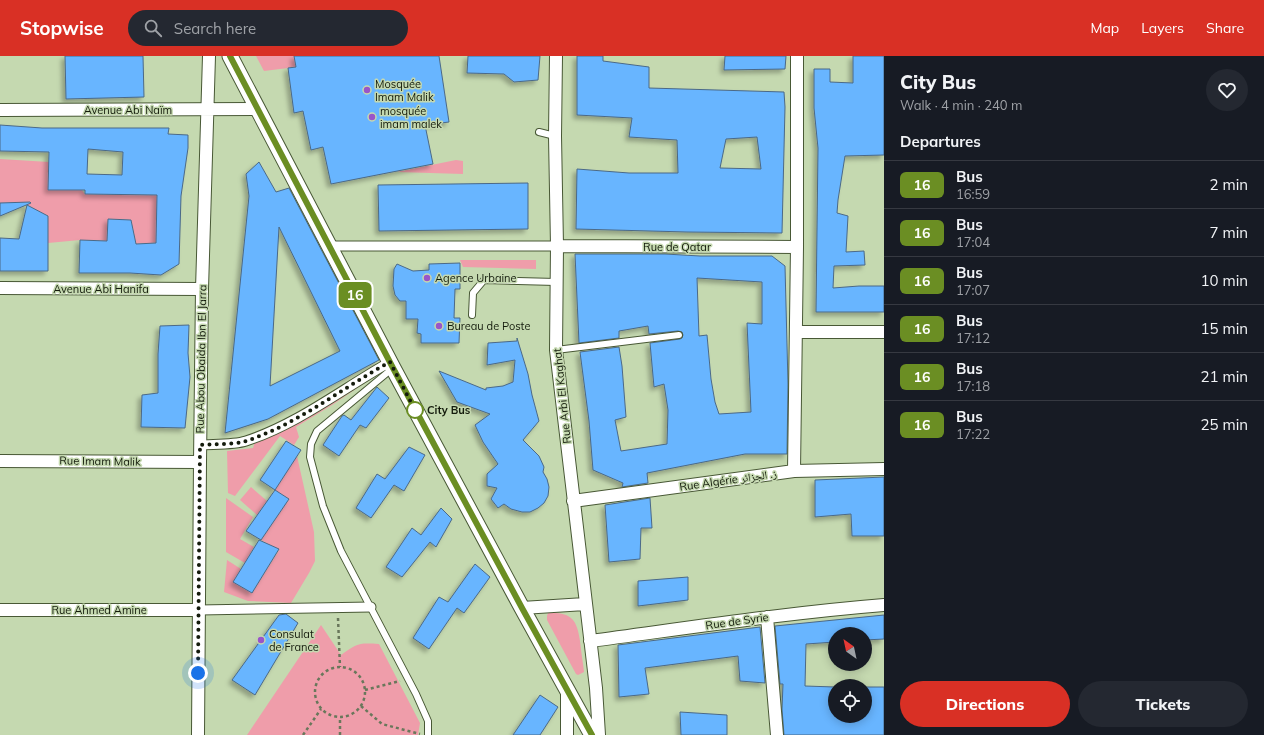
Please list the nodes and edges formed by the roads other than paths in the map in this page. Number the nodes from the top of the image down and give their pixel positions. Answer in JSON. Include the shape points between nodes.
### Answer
{"nodes":[{"id":1,"x":209,"y":56,"type":"edge"},
{"id":2,"x":230,"y":56,"type":"edge"},
{"id":3,"x":556,"y":56,"type":"edge"},
{"id":4,"x":797,"y":56,"type":"edge"},
{"id":5,"x":257,"y":109,"type":"junction"},
{"id":6,"x":0,"y":110,"type":"edge"},
{"id":7,"x":207,"y":110,"type":"junction"},
{"id":8,"x":539,"y":132,"type":"dead end"},
{"id":9,"x":555,"y":136,"type":"junction"},
{"id":10,"x":330,"y":246,"type":"junction"},
{"id":11,"x":557,"y":246,"type":"junction"},
{"id":12,"x":798,"y":247,"type":"junction"},
{"id":13,"x":556,"y":282,"type":"junction"},
{"id":14,"x":0,"y":288,"type":"edge"},
{"id":15,"x":202,"y":289,"type":"junction"},
{"id":16,"x":472,"y":315,"type":"dead end"},
{"id":17,"x":796,"y":332,"type":"junction"},
{"id":18,"x":884,"y":332,"type":"edge"},
{"id":19,"x":679,"y":335,"type":"dead end"},
{"id":20,"x":556,"y":350,"type":"junction"},
{"id":21,"x":391,"y":365,"type":"junction"},
{"id":22,"x":200,"y":445,"type":"junction"},
{"id":23,"x":0,"y":460,"type":"edge"},
{"id":24,"x":200,"y":462,"type":"junction"},
{"id":25,"x":884,"y":469,"type":"edge"},
{"id":26,"x":794,"y":471,"type":"junction"},
{"id":27,"x":573,"y":501,"type":"junction"},
{"id":28,"x":585,"y":604,"type":"junction"},
{"id":29,"x":884,"y":605,"type":"edge"},
{"id":30,"x":371,"y":607,"type":"junction"},
{"id":31,"x":522,"y":608,"type":"junction"},
{"id":32,"x":0,"y":610,"type":"edge"},
{"id":33,"x":198,"y":610,"type":"junction"},
{"id":34,"x":766,"y":617,"type":"junction"},
{"id":35,"x":590,"y":641,"type":"junction"},
{"id":36,"x":567,"y":688,"type":"junction"},
{"id":37,"x":198,"y":735,"type":"edge"},
{"id":38,"x":427,"y":735,"type":"edge"},
{"id":39,"x":567,"y":735,"type":"edge"},
{"id":40,"x":592,"y":735,"type":"edge"},
{"id":41,"x":599,"y":735,"type":"edge"},
{"id":42,"x":777,"y":735,"type":"edge"}],
"edges":[{"from":1,"to":7,"type":"street","name":"Rue Abou Obaida Ibn El Jarra"},
{"from":2,"to":5,"type":"street"},
{"from":3,"to":9,"type":"street","name":"Rue Arbi El Kaghat"},
{"from":4,"to":12,"type":"street"},
{"from":5,"to":7,"type":"street","name":"Avenue Abi Naïm"},
{"from":5,"to":10,"type":"street"},
{"from":6,"to":7,"type":"street","name":"Avenue Abi Naïm"},
{"from":7,"to":15,"type":"street","name":"Rue Abou Obaida Ibn El Jarra"},
{"from":8,"to":9,"type":"lane"},
{"from":9,"to":11,"type":"street","name":"Rue Arbi El Kaghat"},
{"from":10,"to":11,"type":"street"},
{"from":10,"to":21,"type":"street"},
{"from":11,"to":12,"type":"street","name":"Rue de Qatar"},
{"from":11,"to":13,"type":"street","name":"Rue Arbi El Kaghat"},
{"from":12,"to":17,"type":"street"},
{"from":13,"to":16,"type":"lane","via":[[484,280],[473,293]]},
{"from":13,"to":20,"type":"street","name":"Rue Arbi El Kaghat"},
{"from":14,"to":15,"type":"street","name":"Avenue Abi Hanifa"},
{"from":15,"to":22,"type":"street","name":"Rue Abou Obaida Ibn El Jarra"},
{"from":17,"to":18,"type":"street"},
{"from":17,"to":26,"type":"street"},
{"from":19,"to":20,"type":"lane"},
{"from":20,"to":27,"type":"street","name":"Rue Arbi El Kaghat"},
{"from":21,"to":22,"type":"street","via":[[271,432],[244,442]]},
{"from":21,"to":30,"type":"lane","via":[[317,431],[311,444],[310,457],[323,506],[342,551]]},
{"from":21,"to":31,"type":"street"},
{"from":22,"to":24,"type":"street","name":"Rue Abou Obaida Ibn El Jarra"},
{"from":23,"to":24,"type":"street","name":"Rue Imam Malik"},
{"from":24,"to":33,"type":"street","name":"Rue Abou Obaida Ibn El Jarra"},
{"from":25,"to":26,"type":"street","name":"Rue Algérie ز. الجزائر"},
{"from":26,"to":27,"type":"street","name":"Rue Algérie ز. الجزائر"},
{"from":27,"to":28,"type":"street","name":"Rue Arbi El Kaghat"},
{"from":28,"to":31,"type":"street"},
{"from":28,"to":35,"type":"street","name":"Rue Arbi El Kaghat"},
{"from":29,"to":34,"type":"street","name":"Rue de Syrie"},
{"from":30,"to":33,"type":"street"},
{"from":30,"to":38,"type":"lane","via":[[428,721]]},
{"from":31,"to":36,"type":"street"},
{"from":32,"to":33,"type":"street","name":"Rue Ahmed Amine"},
{"from":33,"to":37,"type":"street","name":"Rue Abou Obaida Ibn El Jarra"},
{"from":34,"to":35,"type":"street","name":"Rue de Syrie"},
{"from":34,"to":42,"type":"street"},
{"from":35,"to":41,"type":"street","name":"Rue Arbi El Kaghat"},
{"from":36,"to":39,"type":"street"},
{"from":36,"to":40,"type":"street"}]}
